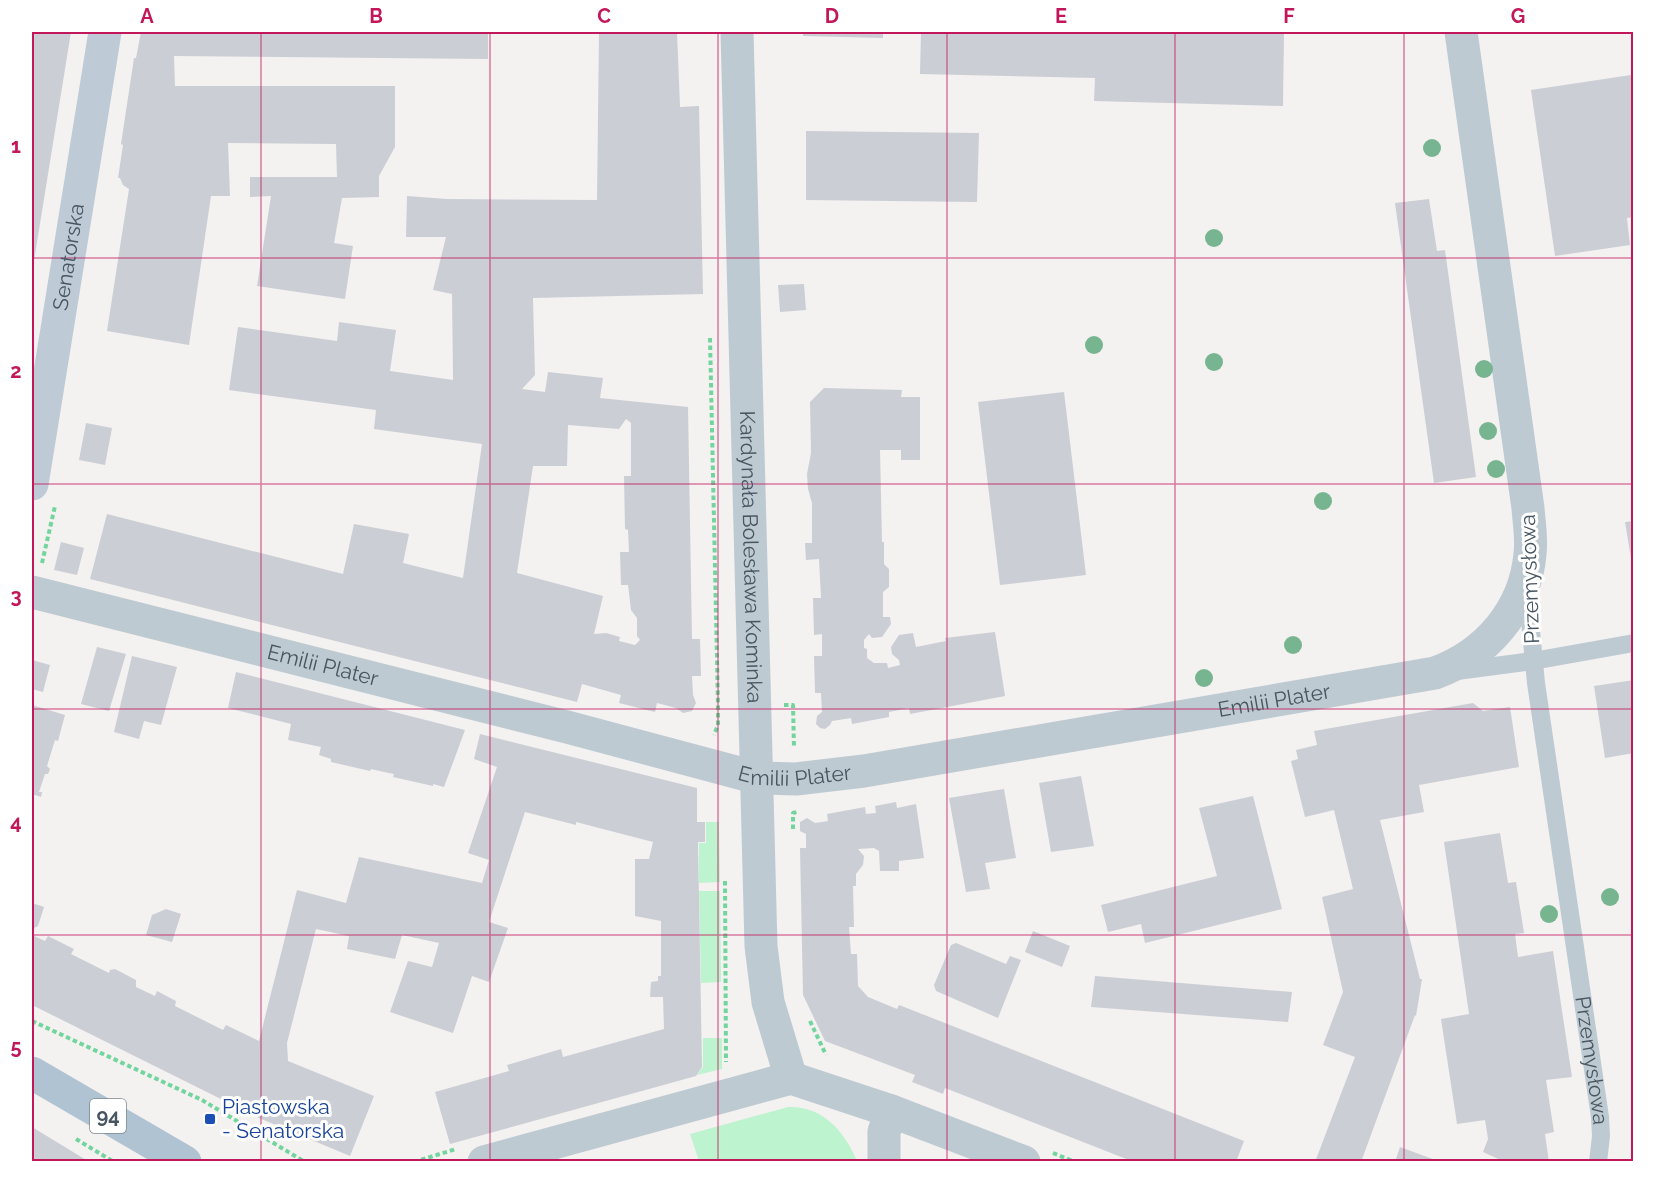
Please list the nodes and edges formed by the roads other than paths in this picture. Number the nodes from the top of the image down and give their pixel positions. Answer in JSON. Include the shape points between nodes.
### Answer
{"nodes":[{"id":1,"x":105,"y":32,"type":"edge"},
{"id":2,"x":737,"y":32,"type":"edge"},
{"id":3,"x":1461,"y":32,"type":"edge"},
{"id":4,"x":32,"y":484,"type":"edge"},
{"id":5,"x":1526,"y":579,"type":"junction"},
{"id":6,"x":32,"y":592,"type":"edge"},
{"id":7,"x":1634,"y":643,"type":"edge"},
{"id":8,"x":1533,"y":660,"type":"junction"},
{"id":9,"x":1435,"y":673,"type":"junction"},
{"id":10,"x":758,"y":778,"type":"junction"},
{"id":11,"x":32,"y":1073,"type":"edge"},
{"id":12,"x":791,"y":1078,"type":"junction"},
{"id":13,"x":891,"y":1111,"type":"junction"},
{"id":14,"x":476,"y":1154,"type":"edge"},
{"id":15,"x":1038,"y":1157,"type":"edge"},
{"id":16,"x":185,"y":1161,"type":"edge"},
{"id":17,"x":884,"y":1161,"type":"edge"},
{"id":18,"x":1598,"y":1161,"type":"edge"}],
"edges":[{"from":1,"to":4,"type":"street","name":"Senatorska"},
{"from":2,"to":10,"type":"street","name":"Kardynała Bolesława Kominka"},
{"from":3,"to":5,"type":"street","name":"Przemysłowa","via":[[1527,508],[1531,554]]},
{"from":5,"to":8,"type":"lane","name":"Przemysłowa"},
{"from":5,"to":9,"type":"street","name":"Emilii Plater","via":[[1502,627],[1466,659]]},
{"from":6,"to":10,"type":"street","name":"Emilii Plater"},
{"from":7,"to":8,"type":"lane"},
{"from":8,"to":9,"type":"lane"},
{"from":8,"to":18,"type":"lane","name":"Przemysłowa","via":[[1600,1117]]},
{"from":9,"to":10,"type":"street","name":"Emilii Plater","via":[[864,771],[796,779]]},
{"from":10,"to":12,"type":"street","name":"Kardynała Bolesława Kominka","via":[[764,974],[772,1019]]},
{"from":11,"to":16,"type":"main road","number":"94"},
{"from":12,"to":13,"type":"street"},
{"from":12,"to":14,"type":"street"},
{"from":13,"to":15,"type":"street"},
{"from":13,"to":17,"type":"street","via":[[884,1132]]}]}
